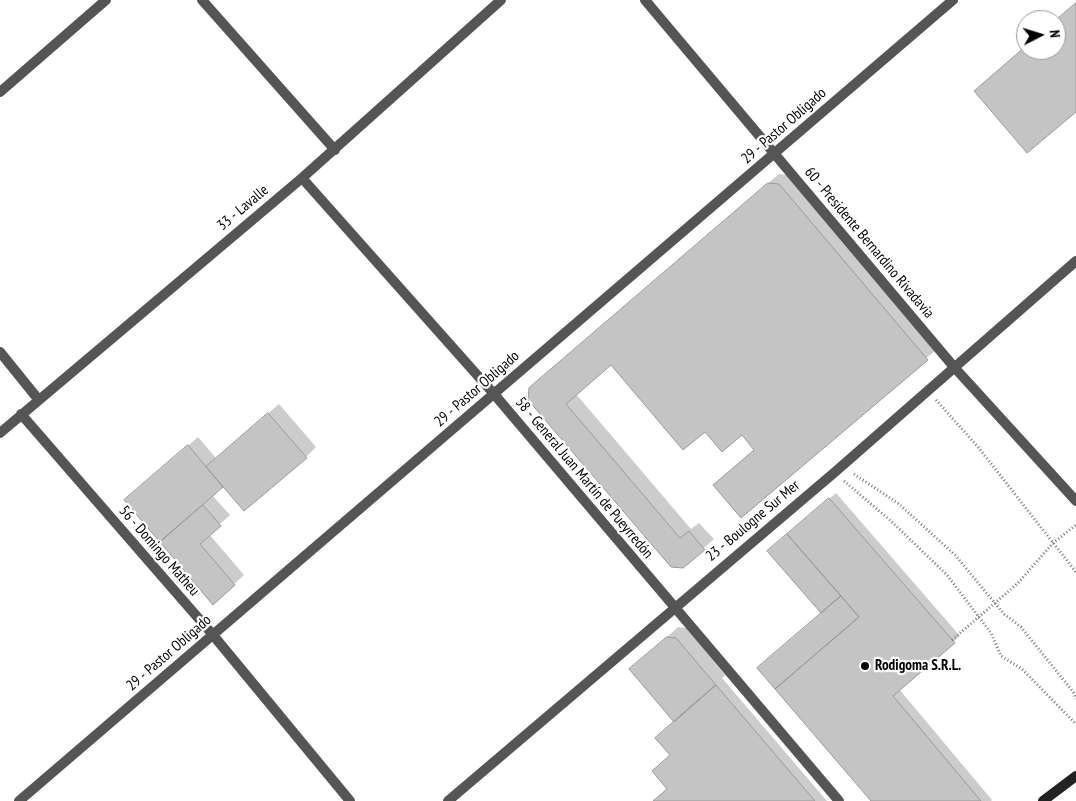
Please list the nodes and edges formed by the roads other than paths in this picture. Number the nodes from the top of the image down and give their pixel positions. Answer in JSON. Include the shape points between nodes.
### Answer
{"nodes":[{"id":1,"x":106,"y":0,"type":"edge"},
{"id":2,"x":202,"y":0,"type":"edge"},
{"id":3,"x":501,"y":0,"type":"edge"},
{"id":4,"x":644,"y":0,"type":"edge"},
{"id":5,"x":953,"y":0,"type":"edge"},
{"id":6,"x":0,"y":92,"type":"edge"},
{"id":7,"x":335,"y":150,"type":"junction"},
{"id":8,"x":774,"y":154,"type":"junction"},
{"id":9,"x":302,"y":178,"type":"junction"},
{"id":10,"x":1076,"y":261,"type":"edge"},
{"id":11,"x":0,"y":352,"type":"edge"},
{"id":12,"x":954,"y":366,"type":"junction"},
{"id":13,"x":494,"y":394,"type":"junction"},
{"id":14,"x":38,"y":399,"type":"junction"},
{"id":15,"x":22,"y":414,"type":"junction"},
{"id":16,"x":0,"y":433,"type":"edge"},
{"id":17,"x":1076,"y":501,"type":"edge"},
{"id":18,"x":675,"y":607,"type":"junction"},
{"id":19,"x":213,"y":635,"type":"junction"},
{"id":20,"x":1076,"y":776,"type":"edge"},
{"id":21,"x":19,"y":801,"type":"edge"},
{"id":22,"x":350,"y":801,"type":"edge"},
{"id":23,"x":448,"y":801,"type":"edge"},
{"id":24,"x":839,"y":801,"type":"edge"},
{"id":25,"x":1043,"y":801,"type":"edge"}],
"edges":[{"from":1,"to":6,"type":"street"},
{"from":2,"to":7,"type":"street"},
{"from":3,"to":7,"type":"street","name":"33 - Lavalle"},
{"from":4,"to":8,"type":"street","name":"60 - Presidente Bernardino Rivadavia"},
{"from":5,"to":8,"type":"street","name":"29 - Pastor Obligado"},
{"from":7,"to":9,"type":"street","name":"33 - Lavalle"},
{"from":8,"to":12,"type":"street","name":"60 - Presidente Bernardino Rivadavia"},
{"from":8,"to":13,"type":"street","name":"29 - Pastor Obligado"},
{"from":9,"to":13,"type":"street","name":"58 - General Juan Martín de Pueyrredón"},
{"from":9,"to":14,"type":"street","name":"33 - Lavalle"},
{"from":10,"to":12,"type":"street","name":"23 - Boulogne Sur Mer"},
{"from":11,"to":14,"type":"street"},
{"from":12,"to":17,"type":"street","name":"60 - Presidente Bernardino Rivadavia"},
{"from":12,"to":18,"type":"street","name":"23 - Boulogne Sur Mer"},
{"from":13,"to":18,"type":"street","name":"58 - General Juan Martín de Pueyrredón"},
{"from":13,"to":19,"type":"street","name":"29 - Pastor Obligado"},
{"from":14,"to":15,"type":"street","name":"33 - Lavalle"},
{"from":15,"to":16,"type":"street","name":"33 - Lavalle"},
{"from":15,"to":19,"type":"street","name":"56 - Domingo Matheu"},
{"from":18,"to":23,"type":"street","name":"23 - Boulogne Sur Mer"},
{"from":18,"to":24,"type":"street","name":"58 - General Juan Martín de Pueyrredón"},
{"from":19,"to":21,"type":"street","name":"29 - Pastor Obligado"},
{"from":19,"to":22,"type":"street","name":"56 - Domingo Matheu"},
{"from":20,"to":25,"type":"main road"}]}
